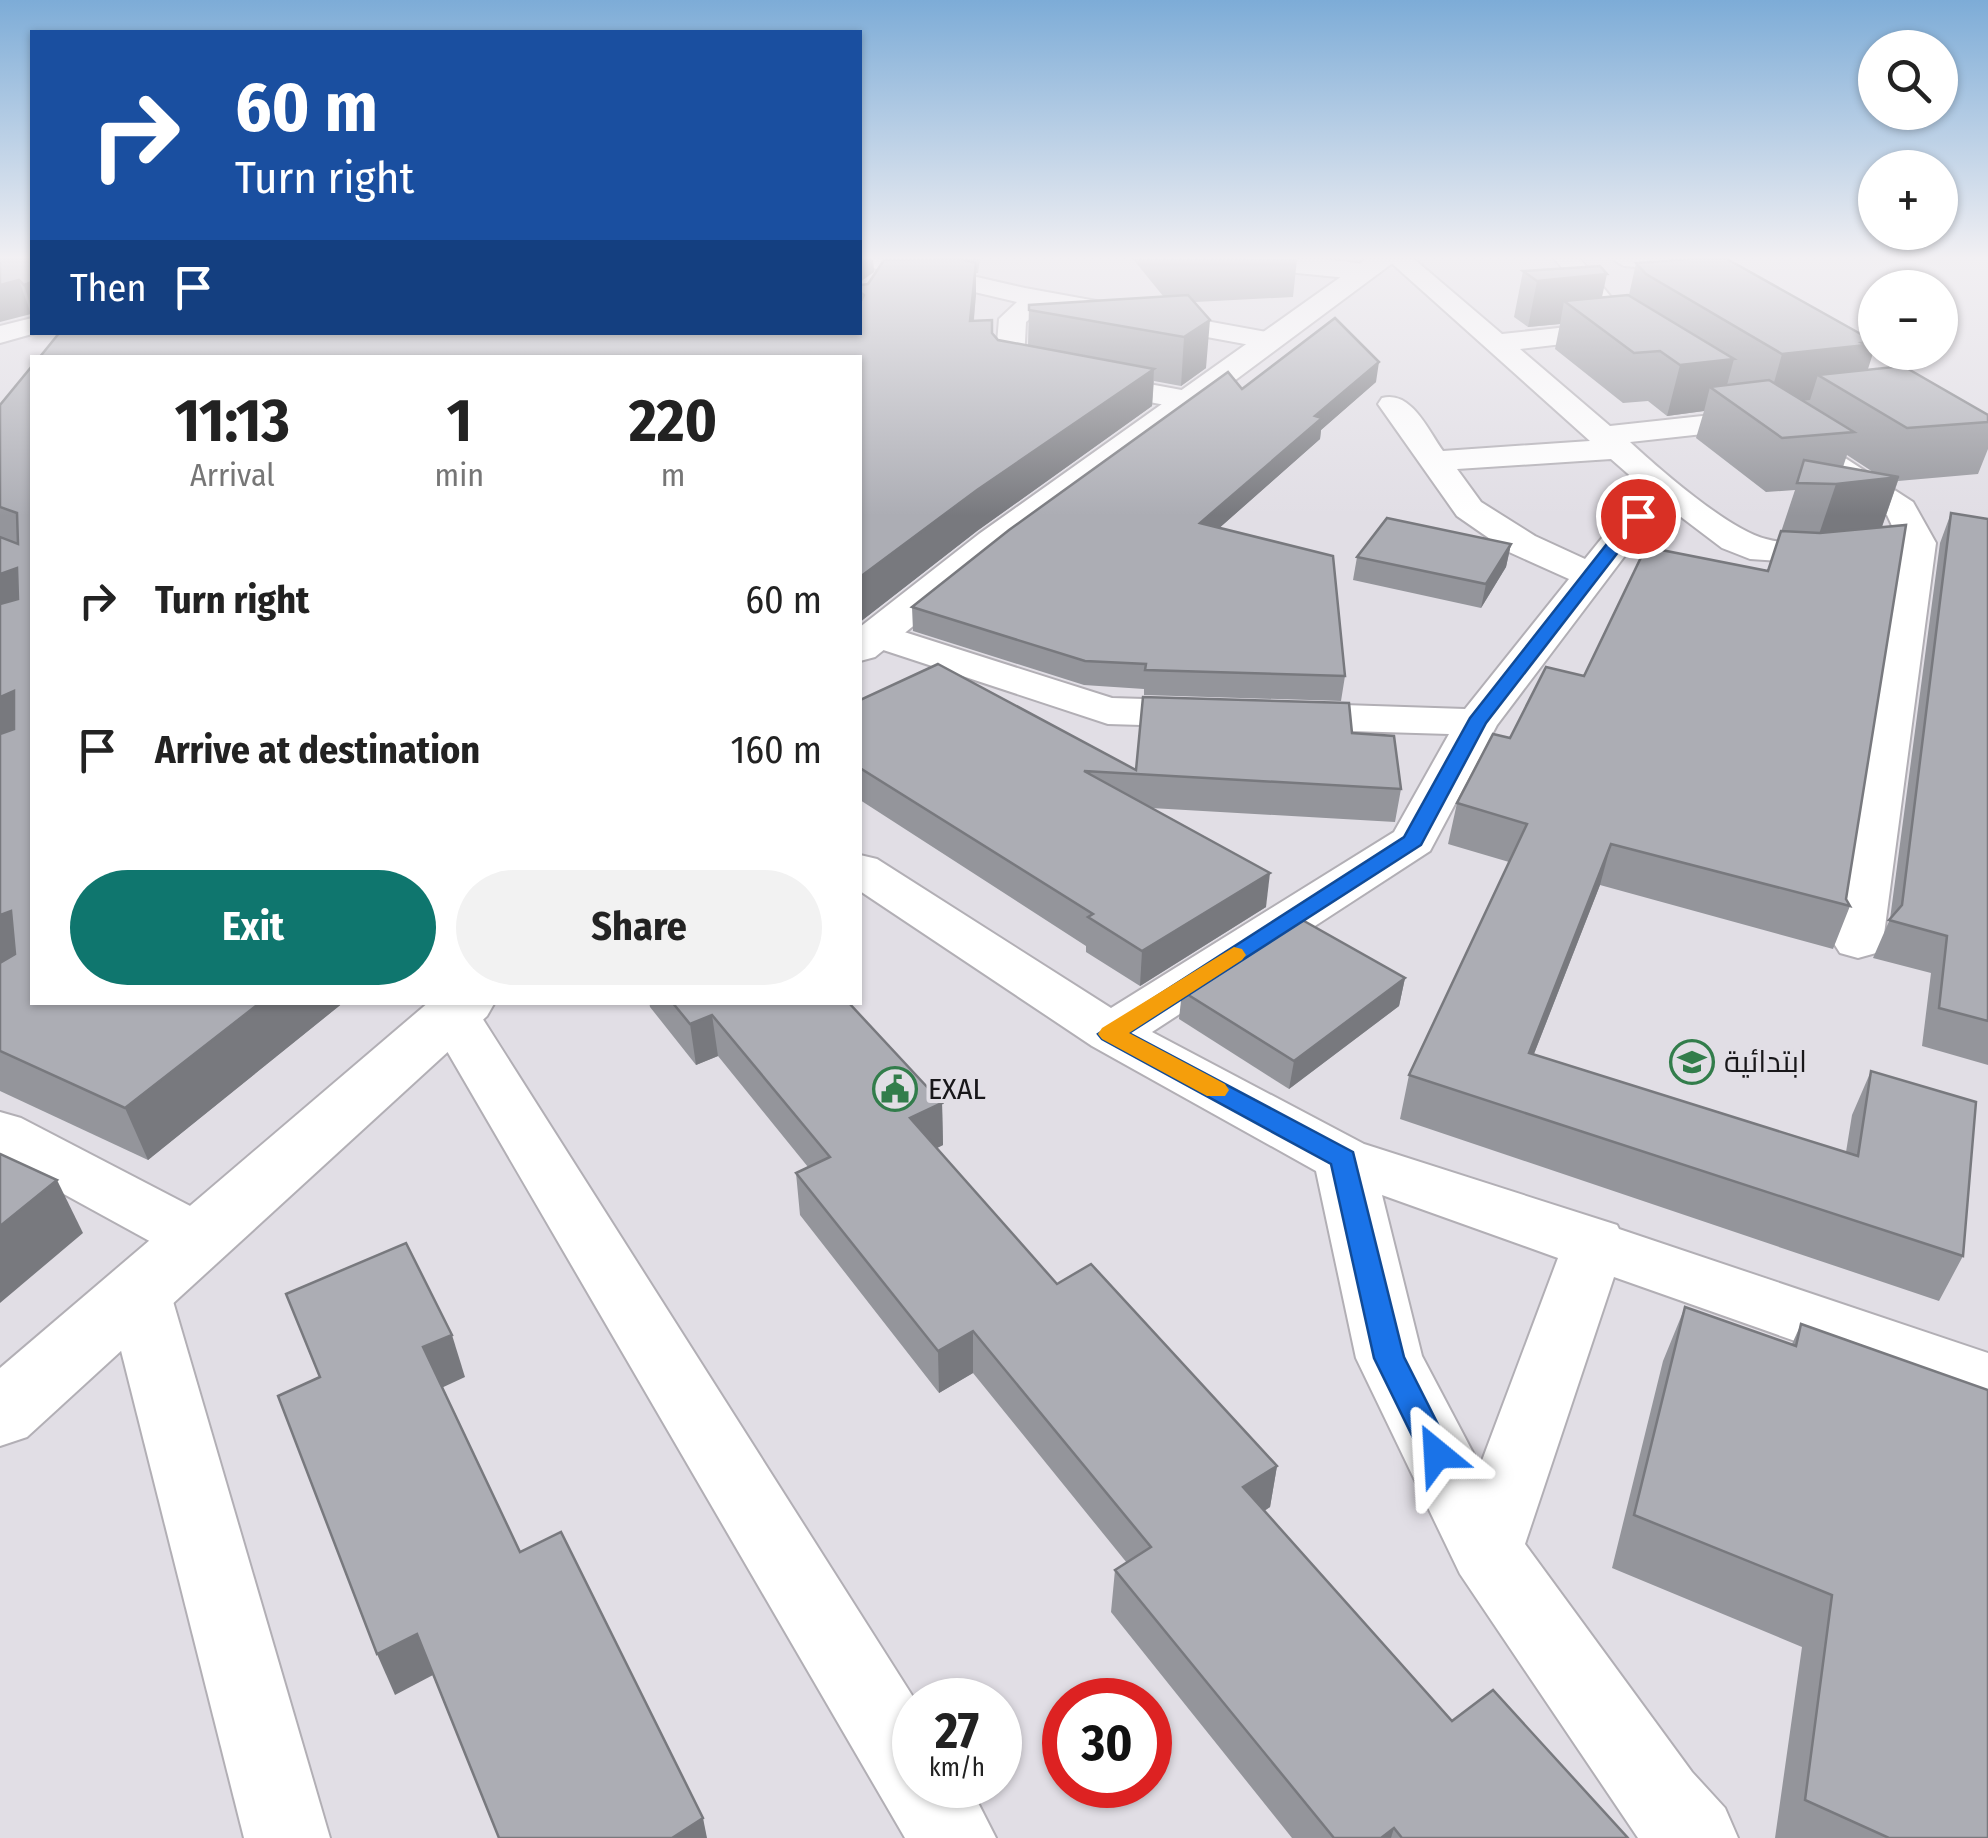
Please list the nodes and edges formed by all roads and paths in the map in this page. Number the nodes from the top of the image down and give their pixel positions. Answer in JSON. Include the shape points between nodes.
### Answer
{"nodes":[{"id":1,"x":1011,"y":345,"type":"edge"},
{"id":2,"x":1267,"y":345,"type":"edge"},
{"id":3,"x":1498,"y":345,"type":"edge"},
{"id":4,"x":1715,"y":389,"type":"edge"},
{"id":5,"x":1187,"y":400,"type":"junction"},
{"id":6,"x":1393,"y":404,"type":"dead end"},
{"id":7,"x":1760,"y":418,"type":"junction"},
{"id":8,"x":1611,"y":443,"type":"junction"},
{"id":9,"x":1434,"y":461,"type":"junction"},
{"id":10,"x":1661,"y":486,"type":"junction"},
{"id":11,"x":1892,"y":547,"type":"junction"},
{"id":12,"x":1592,"y":575,"type":"junction"},
{"id":13,"x":868,"y":641,"type":"edge"},
{"id":14,"x":1477,"y":722,"type":"junction"},
{"id":15,"x":862,"y":871,"type":"edge"},
{"id":16,"x":1858,"y":942,"type":"dead end"},
{"id":17,"x":459,"y":1009,"type":"edge"},
{"id":18,"x":1111,"y":1034,"type":"junction"},
{"id":19,"x":0,"y":1134,"type":"edge"},
{"id":20,"x":1343,"y":1158,"type":"junction"},
{"id":21,"x":197,"y":1238,"type":"junction"},
{"id":22,"x":1595,"y":1242,"type":"junction"},
{"id":23,"x":138,"y":1291,"type":"junction"},
{"id":24,"x":1988,"y":1381,"type":"edge"},
{"id":25,"x":0,"y":1414,"type":"edge"},
{"id":26,"x":1486,"y":1550,"type":"junction"},
{"id":27,"x":892,"y":1736,"type":"edge"},
{"id":28,"x":935,"y":1808,"type":"edge"},
{"id":29,"x":287,"y":1838,"type":"edge"},
{"id":30,"x":953,"y":1838,"type":"edge"},
{"id":31,"x":1695,"y":1838,"type":"edge"}],
"edges":[{"from":1,"to":5,"type":"street","via":[[1009,367]]},
{"from":2,"to":5,"type":"street"},
{"from":3,"to":8,"type":"street"},
{"from":4,"to":7,"type":"street"},
{"from":5,"to":13,"type":"street"},
{"from":6,"to":9,"type":"street"},
{"from":7,"to":8,"type":"street"},
{"from":7,"to":11,"type":"street","via":[[1799,434],[1901,508]]},
{"from":8,"to":9,"type":"street"},
{"from":8,"to":10,"type":"street"},
{"from":9,"to":12,"type":"street","via":[[1490,526]]},
{"from":10,"to":11,"type":"street","via":[[1734,540],[1763,551],[1799,555]]},
{"from":10,"to":12,"type":"street"},
{"from":11,"to":16,"type":"street"},
{"from":12,"to":14,"type":"street"},
{"from":13,"to":14,"type":"street","via":[[1108,711]]},
{"from":14,"to":18,"type":"street","via":[[1413,841]]},
{"from":15,"to":18,"type":"street"},
{"from":17,"to":21,"type":"street"},
{"from":17,"to":27,"type":"street"},
{"from":18,"to":20,"type":"street"},
{"from":19,"to":21,"type":"street"},
{"from":20,"to":22,"type":"street"},
{"from":20,"to":26,"type":"street","via":[[1389,1358]]},
{"from":21,"to":23,"type":"street"},
{"from":22,"to":24,"type":"street"},
{"from":22,"to":26,"type":"street"},
{"from":23,"to":25,"type":"street"},
{"from":23,"to":29,"type":"street"},
{"from":26,"to":31,"type":"street","via":[[1662,1802]]},
{"from":28,"to":30,"type":"street"}]}
